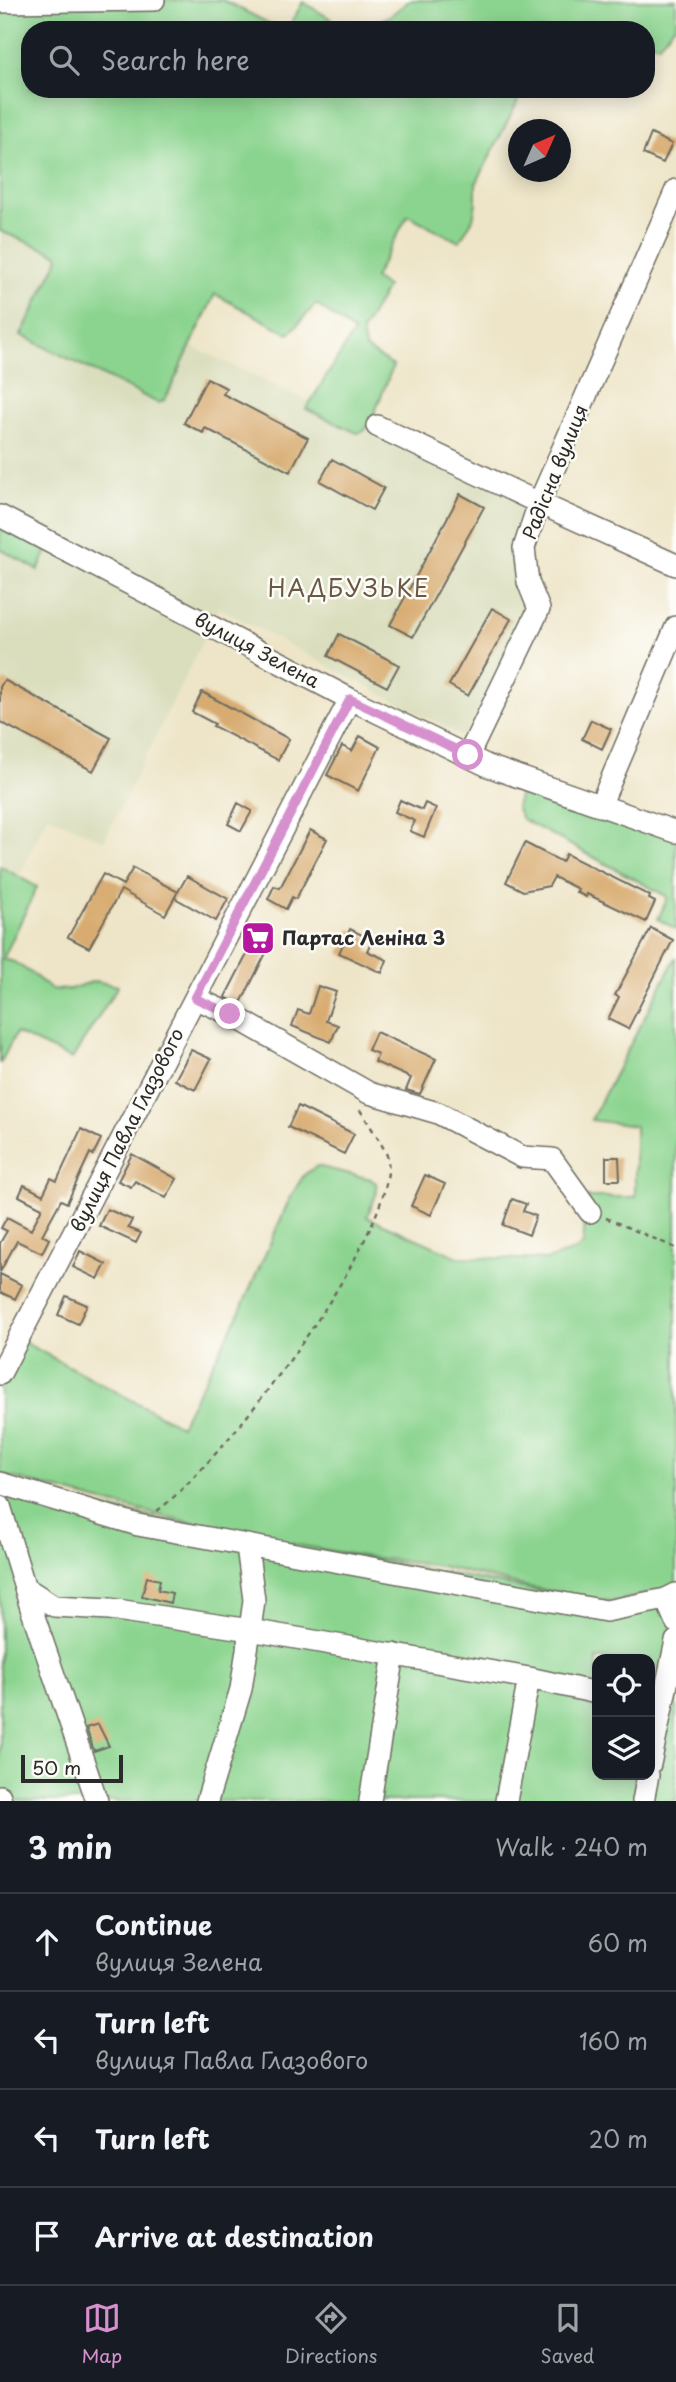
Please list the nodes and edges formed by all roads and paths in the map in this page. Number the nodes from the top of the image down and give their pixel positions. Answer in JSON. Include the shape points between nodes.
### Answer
{"nodes":[{"id":1,"x":154,"y":0,"type":"edge"},
{"id":2,"x":0,"y":2,"type":"edge"},
{"id":3,"x":676,"y":190,"type":"edge"},
{"id":4,"x":377,"y":426,"type":"dead end"},
{"id":5,"x":538,"y":503,"type":"junction"},
{"id":6,"x":0,"y":516,"type":"edge"},
{"id":7,"x":676,"y":565,"type":"edge"},
{"id":8,"x":676,"y":627,"type":"edge"},
{"id":9,"x":350,"y":699,"type":"junction"},
{"id":10,"x":468,"y":755,"type":"junction"},
{"id":11,"x":600,"y":806,"type":"junction"},
{"id":12,"x":676,"y":832,"type":"edge"},
{"id":13,"x":195,"y":998,"type":"junction"},
{"id":14,"x":355,"y":1102,"type":"dead end"},
{"id":15,"x":590,"y":1212,"type":"joint"},
{"id":16,"x":676,"y":1248,"type":"edge"},
{"id":17,"x":0,"y":1374,"type":"edge"},
{"id":18,"x":0,"y":1483,"type":"edge"},
{"id":19,"x":0,"y":1506,"type":"edge"},
{"id":20,"x":138,"y":1525,"type":"junction"},
{"id":21,"x":247,"y":1546,"type":"junction"},
{"id":22,"x":26,"y":1588,"type":"junction"},
{"id":23,"x":671,"y":1596,"type":"edge"},
{"id":24,"x":676,"y":1622,"type":"edge"},
{"id":25,"x":250,"y":1630,"type":"junction"},
{"id":26,"x":676,"y":1641,"type":"edge"},
{"id":27,"x":394,"y":1654,"type":"junction"},
{"id":28,"x":529,"y":1678,"type":"junction"},
{"id":29,"x":592,"y":1692,"type":"edge"},
{"id":30,"x":655,"y":1706,"type":"edge"},
{"id":31,"x":647,"y":1780,"type":"edge"},
{"id":32,"x":97,"y":1801,"type":"edge"},
{"id":33,"x":207,"y":1801,"type":"edge"},
{"id":34,"x":370,"y":1801,"type":"edge"},
{"id":35,"x":506,"y":1801,"type":"edge"},
{"id":36,"x":643,"y":1801,"type":"edge"}],
"edges":[{"from":1,"to":2,"type":"street"},
{"from":3,"to":5,"type":"street","name":"Радісна вулиця"},
{"from":4,"to":5,"type":"street"},
{"from":5,"to":7,"type":"street"},
{"from":5,"to":10,"type":"street","name":"Радісна вулиця","via":[[524,548],[528,582],[539,609]]},
{"from":6,"to":9,"type":"street","name":"вулиця Зелена"},
{"from":8,"to":11,"type":"street"},
{"from":9,"to":10,"type":"street","name":"вулиця Зелена"},
{"from":9,"to":13,"type":"street","name":"вулиця Павла Глазового"},
{"from":10,"to":11,"type":"street","name":"вулиця Зелена"},
{"from":11,"to":12,"type":"street","name":"вулиця Зелена"},
{"from":13,"to":15,"type":"street","via":[[369,1093],[438,1113],[522,1157],[552,1159]]},
{"from":13,"to":17,"type":"street","name":"вулиця Павла Глазового"},
{"from":14,"to":20,"type":"path","via":[[388,1157],[386,1182],[374,1218],[352,1264],[296,1354],[222,1447]]},
{"from":15,"to":16,"type":"path"},
{"from":18,"to":20,"type":"street"},
{"from":19,"to":22,"type":"street"},
{"from":20,"to":21,"type":"street"},
{"from":21,"to":23,"type":"street","via":[[606,1611]]},
{"from":21,"to":25,"type":"street","via":[[254,1600]]},
{"from":22,"to":25,"type":"street","via":[[54,1606],[110,1609]]},
{"from":22,"to":32,"type":"street"},
{"from":23,"to":24,"type":"street"},
{"from":25,"to":27,"type":"street"},
{"from":25,"to":33,"type":"street","via":[[241,1689]]},
{"from":26,"to":30,"type":"street"},
{"from":27,"to":28,"type":"street"},
{"from":27,"to":34,"type":"street"},
{"from":28,"to":29,"type":"street"},
{"from":28,"to":35,"type":"street"},
{"from":31,"to":36,"type":"street"}]}
